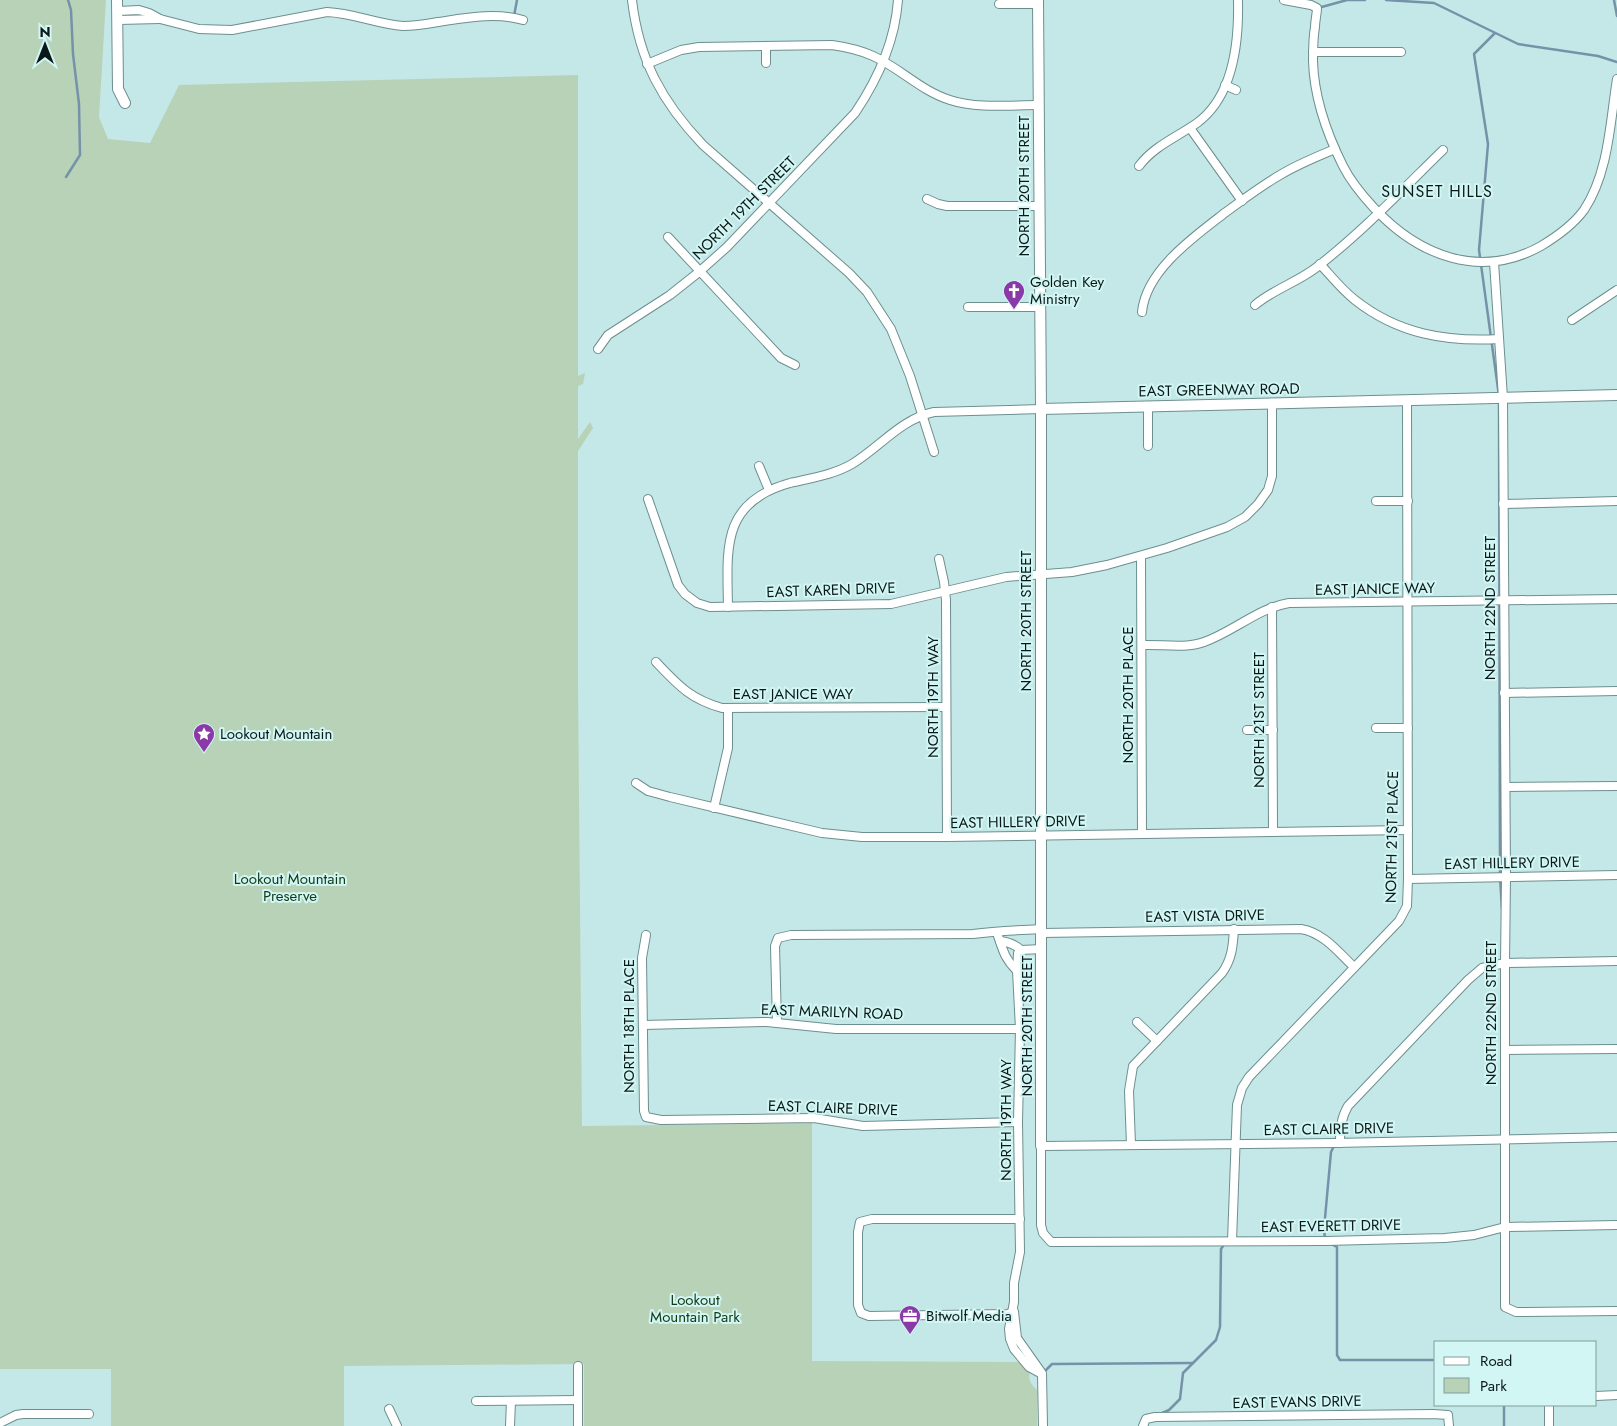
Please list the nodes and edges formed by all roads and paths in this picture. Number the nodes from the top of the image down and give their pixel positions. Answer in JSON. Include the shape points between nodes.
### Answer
{"nodes":[{"id":1,"x":118,"y":0,"type":"edge"},
{"id":2,"x":632,"y":0,"type":"edge"},
{"id":3,"x":898,"y":0,"type":"edge"},
{"id":4,"x":1238,"y":0,"type":"edge"},
{"id":5,"x":1284,"y":0,"type":"edge"},
{"id":6,"x":1038,"y":2,"type":"edge"},
{"id":7,"x":999,"y":4,"type":"dead end"},
{"id":8,"x":118,"y":15,"type":"junction"},
{"id":9,"x":522,"y":20,"type":"dead end"},
{"id":10,"x":766,"y":47,"type":"junction"},
{"id":11,"x":1314,"y":52,"type":"junction"},
{"id":12,"x":1401,"y":52,"type":"dead end"},
{"id":13,"x":766,"y":62,"type":"dead end"},
{"id":14,"x":884,"y":62,"type":"junction"},
{"id":15,"x":647,"y":64,"type":"junction"},
{"id":16,"x":1617,"y":78,"type":"edge"},
{"id":17,"x":1225,"y":85,"type":"junction"},
{"id":18,"x":1236,"y":90,"type":"dead end"},
{"id":19,"x":125,"y":103,"type":"dead end"},
{"id":20,"x":1038,"y":104,"type":"junction"},
{"id":21,"x":1190,"y":128,"type":"junction"},
{"id":22,"x":1335,"y":149,"type":"junction"},
{"id":23,"x":1443,"y":150,"type":"dead end"},
{"id":24,"x":1139,"y":166,"type":"dead end"},
{"id":25,"x":926,"y":199,"type":"dead end"},
{"id":26,"x":1242,"y":201,"type":"junction"},
{"id":27,"x":770,"y":203,"type":"junction"},
{"id":28,"x":1039,"y":206,"type":"junction"},
{"id":29,"x":1378,"y":212,"type":"junction"},
{"id":30,"x":668,"y":237,"type":"dead end"},
{"id":31,"x":1494,"y":262,"type":"junction"},
{"id":32,"x":1320,"y":264,"type":"junction"},
{"id":33,"x":699,"y":272,"type":"junction"},
{"id":34,"x":1617,"y":290,"type":"edge"},
{"id":35,"x":1255,"y":305,"type":"dead end"},
{"id":36,"x":968,"y":306,"type":"dead end"},
{"id":37,"x":1040,"y":307,"type":"junction"},
{"id":38,"x":1142,"y":312,"type":"dead end"},
{"id":39,"x":1572,"y":320,"type":"dead end"},
{"id":40,"x":1499,"y":339,"type":"junction"},
{"id":41,"x":598,"y":349,"type":"dead end"},
{"id":42,"x":796,"y":365,"type":"dead end"},
{"id":43,"x":1617,"y":395,"type":"edge"},
{"id":44,"x":1503,"y":398,"type":"junction"},
{"id":45,"x":1407,"y":400,"type":"junction"},
{"id":46,"x":1272,"y":404,"type":"junction"},
{"id":47,"x":1148,"y":406,"type":"junction"},
{"id":48,"x":1041,"y":409,"type":"junction"},
{"id":49,"x":922,"y":415,"type":"junction"},
{"id":50,"x":1148,"y":446,"type":"dead end"},
{"id":51,"x":934,"y":452,"type":"dead end"},
{"id":52,"x":759,"y":466,"type":"dead end"},
{"id":53,"x":769,"y":490,"type":"junction"},
{"id":54,"x":648,"y":499,"type":"dead end"},
{"id":55,"x":1408,"y":501,"type":"junction"},
{"id":56,"x":1617,"y":501,"type":"edge"},
{"id":57,"x":1376,"y":502,"type":"dead end"},
{"id":58,"x":1503,"y":504,"type":"junction"},
{"id":59,"x":1141,"y":556,"type":"junction"},
{"id":60,"x":939,"y":559,"type":"dead end"},
{"id":61,"x":1041,"y":574,"type":"junction"},
{"id":62,"x":945,"y":591,"type":"junction"},
{"id":63,"x":1617,"y":599,"type":"edge"},
{"id":64,"x":1504,"y":601,"type":"junction"},
{"id":65,"x":1407,"y":602,"type":"junction"},
{"id":66,"x":728,"y":607,"type":"junction"},
{"id":67,"x":1272,"y":607,"type":"junction"},
{"id":68,"x":1142,"y":644,"type":"junction"},
{"id":69,"x":656,"y":662,"type":"dead end"},
{"id":70,"x":1617,"y":691,"type":"edge"},
{"id":71,"x":1504,"y":693,"type":"junction"},
{"id":72,"x":946,"y":707,"type":"junction"},
{"id":73,"x":728,"y":709,"type":"junction"},
{"id":74,"x":1376,"y":728,"type":"dead end"},
{"id":75,"x":1408,"y":728,"type":"junction"},
{"id":76,"x":1247,"y":730,"type":"dead end"},
{"id":77,"x":1273,"y":730,"type":"junction"},
{"id":78,"x":636,"y":783,"type":"dead end"},
{"id":79,"x":1617,"y":786,"type":"edge"},
{"id":80,"x":1506,"y":787,"type":"junction"},
{"id":81,"x":714,"y":808,"type":"junction"},
{"id":82,"x":1408,"y":830,"type":"junction"},
{"id":83,"x":1273,"y":832,"type":"junction"},
{"id":84,"x":1142,"y":834,"type":"junction"},
{"id":85,"x":1041,"y":836,"type":"junction"},
{"id":86,"x":947,"y":837,"type":"junction"},
{"id":87,"x":1617,"y":875,"type":"edge"},
{"id":88,"x":1506,"y":877,"type":"junction"},
{"id":89,"x":1408,"y":878,"type":"junction"},
{"id":90,"x":1234,"y":929,"type":"junction"},
{"id":91,"x":1016,"y":930,"type":"junction"},
{"id":92,"x":1042,"y":931,"type":"junction"},
{"id":93,"x":646,"y":935,"type":"dead end"},
{"id":94,"x":998,"y":937,"type":"junction"},
{"id":95,"x":1013,"y":944,"type":"junction"},
{"id":96,"x":1042,"y":949,"type":"junction"},
{"id":97,"x":1020,"y":950,"type":"junction"},
{"id":98,"x":1617,"y":961,"type":"edge"},
{"id":99,"x":1504,"y":962,"type":"junction"},
{"id":100,"x":1354,"y":967,"type":"junction"},
{"id":101,"x":1017,"y":971,"type":"junction"},
{"id":102,"x":1137,"y":1022,"type":"dead end"},
{"id":103,"x":777,"y":1023,"type":"junction"},
{"id":104,"x":643,"y":1025,"type":"junction"},
{"id":105,"x":1020,"y":1029,"type":"junction"},
{"id":106,"x":1157,"y":1041,"type":"junction"},
{"id":107,"x":1617,"y":1048,"type":"edge"},
{"id":108,"x":1505,"y":1050,"type":"junction"},
{"id":109,"x":646,"y":1117,"type":"joint"},
{"id":110,"x":1018,"y":1122,"type":"junction"},
{"id":111,"x":1617,"y":1137,"type":"edge"},
{"id":112,"x":1505,"y":1139,"type":"junction"},
{"id":113,"x":1340,"y":1143,"type":"junction"},
{"id":114,"x":1236,"y":1144,"type":"junction"},
{"id":115,"x":1131,"y":1145,"type":"junction"},
{"id":116,"x":1041,"y":1146,"type":"junction"},
{"id":117,"x":1020,"y":1219,"type":"junction"},
{"id":118,"x":1617,"y":1225,"type":"edge"},
{"id":119,"x":1505,"y":1227,"type":"junction"},
{"id":120,"x":1046,"y":1238,"type":"joint"},
{"id":121,"x":1232,"y":1241,"type":"junction"},
{"id":122,"x":1014,"y":1312,"type":"junction"},
{"id":123,"x":1617,"y":1312,"type":"edge"},
{"id":124,"x":578,"y":1366,"type":"dead end"},
{"id":125,"x":1617,"y":1395,"type":"edge"},
{"id":126,"x":1597,"y":1396,"type":"edge"},
{"id":127,"x":578,"y":1400,"type":"junction"},
{"id":128,"x":476,"y":1402,"type":"dead end"},
{"id":129,"x":511,"y":1402,"type":"junction"},
{"id":130,"x":1549,"y":1406,"type":"edge"},
{"id":131,"x":389,"y":1410,"type":"dead end"},
{"id":132,"x":89,"y":1414,"type":"dead end"},
{"id":133,"x":1144,"y":1422,"type":"edge"},
{"id":134,"x":2,"y":1423,"type":"edge"},
{"id":135,"x":397,"y":1426,"type":"edge"},
{"id":136,"x":510,"y":1426,"type":"edge"},
{"id":137,"x":578,"y":1426,"type":"edge"},
{"id":138,"x":1043,"y":1426,"type":"edge"},
{"id":139,"x":1449,"y":1426,"type":"edge"},
{"id":140,"x":1549,"y":1426,"type":"edge"}],
"edges":[{"from":1,"to":8,"type":"street"},
{"from":2,"to":15,"type":"street"},
{"from":3,"to":14,"type":"street","name":"NORTH 19TH STREET","via":[[896,22]]},
{"from":4,"to":17,"type":"street","via":[[1235,53]]},
{"from":5,"to":11,"type":"street","via":[[1316,8]]},
{"from":6,"to":7,"type":"street","name":"NORTH 20TH STREET"},
{"from":6,"to":20,"type":"street","name":"NORTH 20TH STREET"},
{"from":8,"to":9,"type":"street","via":[[160,18],[199,30],[232,30],[327,12],[342,12],[402,26],[472,17]]},
{"from":8,"to":19,"type":"street","via":[[118,89]]},
{"from":10,"to":13,"type":"street"},
{"from":10,"to":14,"type":"street","via":[[852,48]]},
{"from":10,"to":15,"type":"street","via":[[699,47],[681,50]]},
{"from":11,"to":12,"type":"street"},
{"from":11,"to":22,"type":"street","via":[[1315,80]]},
{"from":14,"to":20,"type":"street","via":[[949,100],[974,105]]},
{"from":14,"to":27,"type":"street","name":"NORTH 19TH STREET","via":[[855,113]]},
{"from":15,"to":27,"type":"street","via":[[672,109],[687,128]]},
{"from":16,"to":31,"type":"street","via":[[1603,169],[1584,210],[1550,241],[1528,253]]},
{"from":17,"to":18,"type":"street"},
{"from":17,"to":21,"type":"street","via":[[1212,110]]},
{"from":20,"to":28,"type":"street","name":"NORTH 20TH STREET"},
{"from":21,"to":24,"type":"street","via":[[1151,152]]},
{"from":21,"to":26,"type":"street"},
{"from":22,"to":26,"type":"street","via":[[1279,175]]},
{"from":22,"to":29,"type":"street","via":[[1360,192]]},
{"from":23,"to":29,"type":"street"},
{"from":25,"to":28,"type":"street","via":[[947,206]]},
{"from":26,"to":38,"type":"street","via":[[1172,258],[1146,295]]},
{"from":27,"to":33,"type":"street","name":"NORTH 19TH STREET"},
{"from":27,"to":49,"type":"street","via":[[867,292],[891,329]]},
{"from":28,"to":37,"type":"street","name":"NORTH 20TH STREET"},
{"from":29,"to":31,"type":"street","via":[[1410,240],[1437,254]]},
{"from":29,"to":32,"type":"street"},
{"from":30,"to":33,"type":"street"},
{"from":31,"to":40,"type":"street","name":"NORTH 22ND STREET"},
{"from":32,"to":35,"type":"street"},
{"from":32,"to":40,"type":"street","via":[[1354,300],[1397,325],[1441,338]]},
{"from":33,"to":41,"type":"street","name":"NORTH 19TH STREET","via":[[608,335]]},
{"from":33,"to":42,"type":"street","via":[[781,358]]},
{"from":34,"to":39,"type":"street"},
{"from":36,"to":37,"type":"street"},
{"from":37,"to":48,"type":"street","name":"NORTH 20TH STREET"},
{"from":40,"to":44,"type":"street","name":"NORTH 22ND STREET"},
{"from":43,"to":44,"type":"street","name":"EAST GREENWAY ROAD"},
{"from":44,"to":45,"type":"street","name":"EAST GREENWAY ROAD"},
{"from":44,"to":58,"type":"street","name":"NORTH 22ND STREET"},
{"from":45,"to":46,"type":"street","name":"EAST GREENWAY ROAD"},
{"from":45,"to":55,"type":"street","name":"NORTH 21ST PLACE"},
{"from":46,"to":47,"type":"street","name":"EAST GREENWAY ROAD"},
{"from":46,"to":59,"type":"street","name":"EAST KAREN DRIVE","via":[[1272,476],[1268,490],[1258,504],[1245,517],[1227,527]]},
{"from":47,"to":48,"type":"street","name":"EAST GREENWAY ROAD"},
{"from":47,"to":50,"type":"street"},
{"from":48,"to":49,"type":"street","name":"EAST GREENWAY ROAD"},
{"from":48,"to":61,"type":"street","name":"NORTH 20TH STREET"},
{"from":49,"to":51,"type":"street"},
{"from":49,"to":53,"type":"street","name":"EAST GREENWAY ROAD","via":[[838,470]]},
{"from":52,"to":53,"type":"street"},
{"from":53,"to":66,"type":"street","name":"EAST GREENWAY ROAD","via":[[743,510],[732,531],[728,558]]},
{"from":54,"to":66,"type":"street","name":"EAST KAREN DRIVE","via":[[678,585],[697,602],[710,607]]},
{"from":55,"to":57,"type":"street"},
{"from":55,"to":65,"type":"street","name":"NORTH 21ST PLACE"},
{"from":56,"to":58,"type":"street"},
{"from":58,"to":64,"type":"street","name":"NORTH 22ND STREET"},
{"from":59,"to":61,"type":"street","name":"EAST KAREN DRIVE","via":[[1107,566]]},
{"from":59,"to":68,"type":"street","name":"NORTH 20TH PLACE"},
{"from":60,"to":62,"type":"street","name":"NORTH 19TH WAY"},
{"from":61,"to":62,"type":"street","name":"EAST KAREN DRIVE"},
{"from":61,"to":85,"type":"street","name":"NORTH 20TH STREET"},
{"from":62,"to":66,"type":"street","name":"EAST KAREN DRIVE","via":[[891,604]]},
{"from":62,"to":72,"type":"street","name":"NORTH 19TH WAY"},
{"from":63,"to":64,"type":"street","name":"EAST JANICE WAY"},
{"from":64,"to":65,"type":"street","name":"EAST JANICE WAY"},
{"from":64,"to":71,"type":"street","name":"NORTH 22ND STREET"},
{"from":65,"to":67,"type":"street","name":"EAST JANICE WAY","via":[[1289,603]]},
{"from":65,"to":75,"type":"street","name":"NORTH 21ST PLACE"},
{"from":67,"to":68,"type":"street","name":"EAST JANICE WAY","via":[[1202,643]]},
{"from":67,"to":77,"type":"street","name":"NORTH 21ST STREET"},
{"from":68,"to":84,"type":"street","name":"NORTH 20TH PLACE"},
{"from":69,"to":73,"type":"street","name":"EAST JANICE WAY","via":[[687,693],[701,702]]},
{"from":70,"to":71,"type":"street"},
{"from":71,"to":80,"type":"street","name":"NORTH 22ND STREET"},
{"from":72,"to":73,"type":"street","name":"EAST JANICE WAY"},
{"from":72,"to":86,"type":"street","name":"NORTH 19TH WAY"},
{"from":73,"to":81,"type":"street","via":[[728,748]]},
{"from":74,"to":75,"type":"street"},
{"from":75,"to":82,"type":"street","name":"NORTH 21ST PLACE"},
{"from":76,"to":77,"type":"street"},
{"from":77,"to":83,"type":"street","name":"NORTH 21ST STREET"},
{"from":78,"to":81,"type":"street","name":"EAST HILLERY DRIVE","via":[[648,792]]},
{"from":79,"to":80,"type":"street"},
{"from":80,"to":88,"type":"street","name":"NORTH 22ND STREET"},
{"from":81,"to":86,"type":"street","name":"EAST HILLERY DRIVE","via":[[831,835]]},
{"from":82,"to":83,"type":"street","name":"EAST HILLERY DRIVE"},
{"from":82,"to":89,"type":"street","name":"NORTH 21ST PLACE"},
{"from":83,"to":84,"type":"street","name":"EAST HILLERY DRIVE"},
{"from":84,"to":85,"type":"street","name":"EAST HILLERY DRIVE"},
{"from":85,"to":86,"type":"street","name":"EAST HILLERY DRIVE"},
{"from":85,"to":92,"type":"street","name":"NORTH 20TH STREET"},
{"from":87,"to":88,"type":"street","name":"EAST HILLERY DRIVE"},
{"from":88,"to":89,"type":"street","name":"EAST HILLERY DRIVE"},
{"from":88,"to":99,"type":"street","name":"NORTH 22ND STREET"},
{"from":89,"to":100,"type":"street","name":"NORTH 21ST PLACE","via":[[1407,906],[1399,921]]},
{"from":90,"to":92,"type":"street","name":"EAST VISTA DRIVE"},
{"from":90,"to":100,"type":"street","name":"EAST VISTA DRIVE","via":[[1312,931]]},
{"from":90,"to":106,"type":"street","via":[[1233,951],[1227,966]]},
{"from":91,"to":92,"type":"street","name":"EAST VISTA DRIVE"},
{"from":91,"to":94,"type":"street","name":"EAST VISTA DRIVE"},
{"from":91,"to":95,"type":"street"},
{"from":92,"to":96,"type":"street","name":"NORTH 20TH STREET"},
{"from":93,"to":104,"type":"street","name":"NORTH 18TH PLACE","via":[[642,958]]},
{"from":94,"to":95,"type":"street","name":"EAST VISTA DRIVE"},
{"from":94,"to":101,"type":"street","via":[[1007,961]]},
{"from":94,"to":103,"type":"street","name":"EAST VISTA DRIVE","via":[[791,935],[778,938],[775,946]]},
{"from":95,"to":97,"type":"street","name":"EAST VISTA DRIVE"},
{"from":96,"to":97,"type":"street"},
{"from":96,"to":116,"type":"street","name":"NORTH 20TH STREET"},
{"from":97,"to":101,"type":"street"},
{"from":98,"to":99,"type":"street"},
{"from":99,"to":108,"type":"street","name":"NORTH 22ND STREET"},
{"from":99,"to":113,"type":"street","via":[[1482,968],[1471,976],[1412,1044],[1348,1106],[1342,1115]]},
{"from":100,"to":114,"type":"street","name":"NORTH 21ST PLACE","via":[[1245,1082],[1237,1104]]},
{"from":101,"to":105,"type":"street","name":"NORTH 19TH WAY"},
{"from":102,"to":106,"type":"street"},
{"from":103,"to":104,"type":"street","name":"EAST MARILYN ROAD"},
{"from":103,"to":105,"type":"street","name":"EAST MARILYN ROAD","via":[[836,1029]]},
{"from":104,"to":109,"type":"street","name":"NORTH 18TH PLACE"},
{"from":105,"to":110,"type":"street","name":"NORTH 19TH WAY"},
{"from":106,"to":115,"type":"street","via":[[1133,1066],[1129,1090]]},
{"from":107,"to":108,"type":"street"},
{"from":108,"to":112,"type":"street","name":"NORTH 22ND STREET"},
{"from":109,"to":110,"type":"street","name":"EAST CLAIRE DRIVE","via":[[661,1120],[814,1118],[863,1126]]},
{"from":110,"to":117,"type":"street","name":"NORTH 19TH WAY"},
{"from":111,"to":112,"type":"street","name":"EAST CLAIRE DRIVE"},
{"from":112,"to":113,"type":"street","name":"EAST CLAIRE DRIVE"},
{"from":112,"to":119,"type":"street","name":"NORTH 22ND STREET"},
{"from":113,"to":114,"type":"street","name":"EAST CLAIRE DRIVE"},
{"from":114,"to":115,"type":"street","name":"EAST CLAIRE DRIVE"},
{"from":114,"to":121,"type":"street","name":"NORTH 21ST PLACE"},
{"from":115,"to":116,"type":"street","name":"EAST CLAIRE DRIVE"},
{"from":116,"to":120,"type":"street","name":"NORTH 20TH STREET","via":[[1041,1225]]},
{"from":117,"to":122,"type":"street","name":"NORTH 19TH WAY"},
{"from":117,"to":122,"type":"street","via":[[872,1219],[860,1222],[858,1232],[858,1305],[861,1313],[879,1316]]},
{"from":118,"to":119,"type":"street","name":"EAST EVERETT DRIVE"},
{"from":119,"to":121,"type":"street","name":"EAST EVERETT DRIVE","via":[[1445,1238]]},
{"from":119,"to":123,"type":"street","name":"NORTH 22ND STREET","via":[[1505,1307],[1516,1312]]},
{"from":120,"to":121,"type":"street","name":"EAST EVERETT DRIVE","via":[[1051,1242]]},
{"from":122,"to":138,"type":"street","name":"NORTH 19TH WAY","via":[[1009,1329],[1014,1349],[1029,1367],[1042,1374]]},
{"from":124,"to":127,"type":"street"},
{"from":125,"to":126,"type":"street"},
{"from":127,"to":129,"type":"street"},
{"from":127,"to":137,"type":"street"},
{"from":128,"to":129,"type":"street"},
{"from":129,"to":136,"type":"street"},
{"from":130,"to":140,"type":"street"},
{"from":131,"to":135,"type":"street"},
{"from":132,"to":134,"type":"street","via":[[23,1414]]},
{"from":133,"to":139,"type":"street","name":"EAST EVANS DRIVE","via":[[1155,1417],[1433,1414],[1448,1415]]}]}
